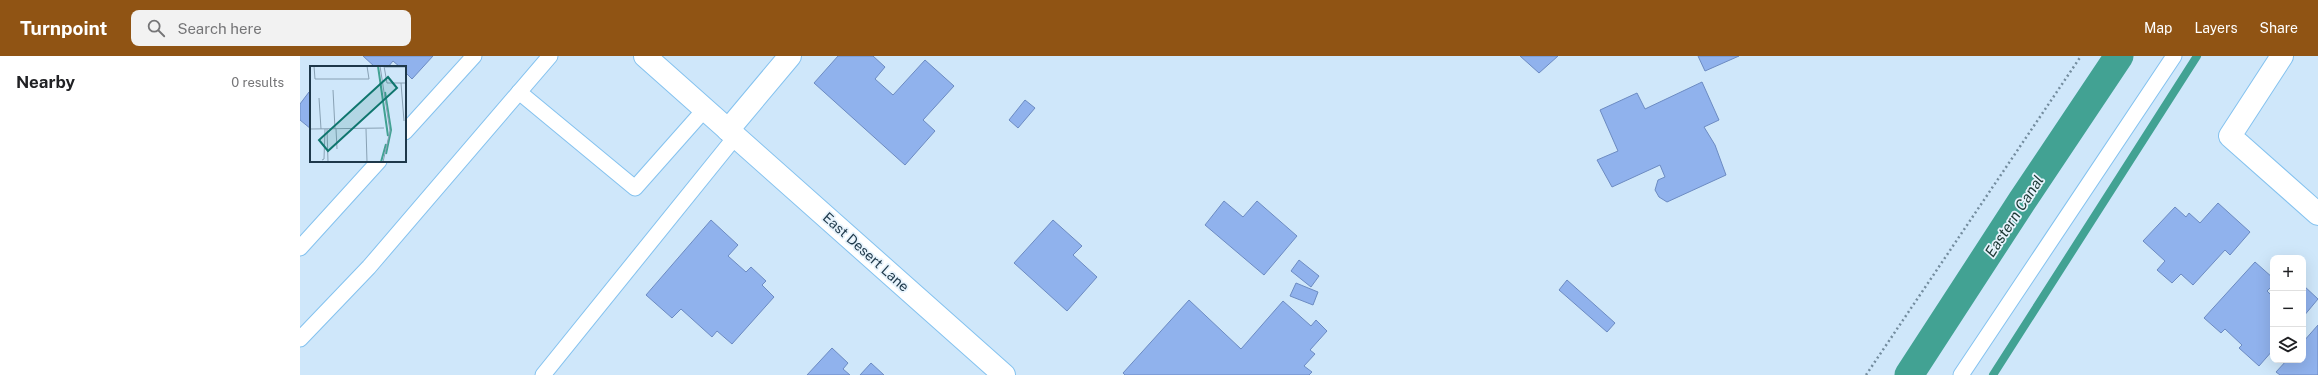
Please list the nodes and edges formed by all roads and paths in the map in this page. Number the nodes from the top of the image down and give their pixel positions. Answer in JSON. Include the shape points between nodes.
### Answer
{"nodes":[{"id":1,"x":474,"y":56,"type":"edge"},
{"id":2,"x":550,"y":56,"type":"edge"},
{"id":3,"x":645,"y":56,"type":"edge"},
{"id":4,"x":790,"y":56,"type":"edge"},
{"id":5,"x":2081,"y":56,"type":"edge"},
{"id":6,"x":2174,"y":56,"type":"edge"},
{"id":7,"x":2282,"y":56,"type":"edge"},
{"id":8,"x":520,"y":92,"type":"junction"},
{"id":9,"x":705,"y":109,"type":"junction"},
{"id":10,"x":406,"y":131,"type":"edge"},
{"id":11,"x":732,"y":133,"type":"junction"},
{"id":12,"x":378,"y":162,"type":"edge"},
{"id":13,"x":2318,"y":214,"type":"edge"},
{"id":14,"x":300,"y":248,"type":"edge"},
{"id":15,"x":300,"y":339,"type":"edge"},
{"id":16,"x":543,"y":375,"type":"edge"},
{"id":17,"x":1004,"y":375,"type":"edge"},
{"id":18,"x":1866,"y":375,"type":"edge"},
{"id":19,"x":1961,"y":375,"type":"edge"}],
"edges":[{"from":1,"to":10,"type":"lane"},
{"from":2,"to":8,"type":"lane"},
{"from":3,"to":9,"type":"street","name":"East Desert Lane"},
{"from":4,"to":11,"type":"street"},
{"from":5,"to":18,"type":"path"},
{"from":6,"to":19,"type":"lane"},
{"from":7,"to":13,"type":"street","via":[[2230,136]]},
{"from":8,"to":9,"type":"lane","via":[[635,188]]},
{"from":8,"to":15,"type":"lane","via":[[369,266]]},
{"from":9,"to":11,"type":"street","name":"East Desert Lane"},
{"from":11,"to":16,"type":"lane"},
{"from":11,"to":17,"type":"street","name":"East Desert Lane"},
{"from":12,"to":14,"type":"lane"}]}
